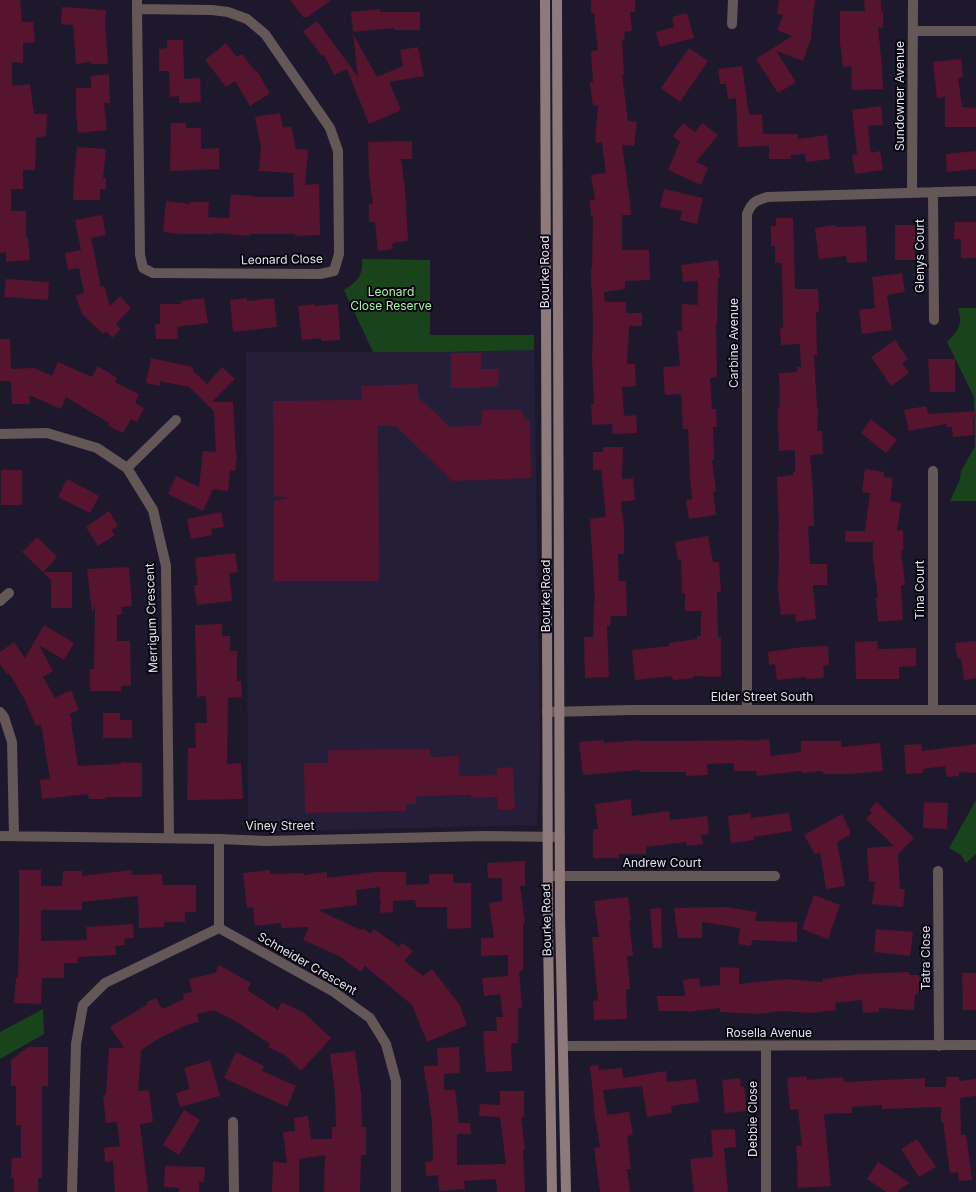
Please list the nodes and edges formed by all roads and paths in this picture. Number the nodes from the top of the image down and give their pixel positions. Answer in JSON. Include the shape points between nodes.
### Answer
{"nodes":[{"id":1,"x":545,"y":0,"type":"edge"},
{"id":2,"x":557,"y":0,"type":"edge"},
{"id":3,"x":733,"y":0,"type":"edge"},
{"id":4,"x":913,"y":0,"type":"edge"},
{"id":5,"x":137,"y":5,"type":"edge"},
{"id":6,"x":732,"y":24,"type":"dead end"},
{"id":7,"x":913,"y":31,"type":"junction"},
{"id":8,"x":976,"y":31,"type":"edge"},
{"id":9,"x":976,"y":191,"type":"edge"},
{"id":10,"x":912,"y":192,"type":"junction"},
{"id":11,"x":933,"y":192,"type":"junction"},
{"id":12,"x":934,"y":320,"type":"dead end"},
{"id":13,"x":176,"y":420,"type":"dead end"},
{"id":14,"x":0,"y":434,"type":"edge"},
{"id":15,"x":127,"y":468,"type":"junction"},
{"id":16,"x":933,"y":471,"type":"dead end"},
{"id":17,"x":9,"y":594,"type":"dead end"},
{"id":18,"x":0,"y":601,"type":"edge"},
{"id":19,"x":933,"y":709,"type":"junction"},
{"id":20,"x":747,"y":710,"type":"junction"},
{"id":21,"x":976,"y":710,"type":"edge"},
{"id":22,"x":560,"y":711,"type":"junction"},
{"id":23,"x":0,"y":712,"type":"edge"},
{"id":24,"x":547,"y":712,"type":"junction"},
{"id":25,"x":0,"y":836,"type":"edge"},
{"id":26,"x":14,"y":836,"type":"junction"},
{"id":27,"x":548,"y":837,"type":"junction"},
{"id":28,"x":560,"y":837,"type":"junction"},
{"id":29,"x":169,"y":838,"type":"junction"},
{"id":30,"x":219,"y":838,"type":"junction"},
{"id":31,"x":938,"y":871,"type":"dead end"},
{"id":32,"x":548,"y":876,"type":"junction"},
{"id":33,"x":775,"y":876,"type":"dead end"},
{"id":34,"x":560,"y":877,"type":"junction"},
{"id":35,"x":219,"y":928,"type":"junction"},
{"id":36,"x":550,"y":1046,"type":"junction"},
{"id":37,"x":563,"y":1046,"type":"junction"},
{"id":38,"x":766,"y":1046,"type":"junction"},
{"id":39,"x":939,"y":1046,"type":"junction"},
{"id":40,"x":976,"y":1046,"type":"edge"},
{"id":41,"x":233,"y":1122,"type":"dead end"},
{"id":42,"x":72,"y":1192,"type":"edge"},
{"id":43,"x":234,"y":1192,"type":"edge"},
{"id":44,"x":396,"y":1192,"type":"edge"},
{"id":45,"x":552,"y":1192,"type":"edge"},
{"id":46,"x":566,"y":1192,"type":"edge"},
{"id":47,"x":766,"y":1192,"type":"edge"}],
"edges":[{"from":1,"to":24,"type":"main road","name":"Bourke Road"},
{"from":2,"to":22,"type":"main road","name":"Bourke Road"},
{"from":3,"to":6,"type":"street"},
{"from":4,"to":7,"type":"street","name":"Sundowner Avenue"},
{"from":5,"to":5,"type":"street","name":"Leonard Close","via":[[140,255],[143,268],[153,273],[320,274],[334,271],[340,254],[338,151],[330,128],[265,34],[247,19],[228,12]]},
{"from":7,"to":8,"type":"street"},
{"from":7,"to":10,"type":"street","name":"Sundowner Avenue"},
{"from":9,"to":11,"type":"street","name":"Carbine Avenue"},
{"from":10,"to":11,"type":"street","name":"Carbine Avenue"},
{"from":10,"to":20,"type":"street","name":"Carbine Avenue","via":[[767,197],[755,201],[747,214]]},
{"from":11,"to":12,"type":"street","name":"Glenys Court"},
{"from":13,"to":15,"type":"street"},
{"from":14,"to":15,"type":"street","name":"Merrigum Crescent","via":[[47,433],[97,448]]},
{"from":15,"to":29,"type":"street","name":"Merrigum Crescent","via":[[153,510],[166,566]]},
{"from":16,"to":19,"type":"street","name":"Tina Court"},
{"from":17,"to":18,"type":"street"},
{"from":19,"to":20,"type":"street","name":"Elder Street South"},
{"from":19,"to":21,"type":"street","name":"Elder Street South"},
{"from":20,"to":22,"type":"street","name":"Elder Street South"},
{"from":22,"to":24,"type":"street","name":"Elder Street South"},
{"from":22,"to":28,"type":"main road","name":"Bourke Road"},
{"from":23,"to":26,"type":"street","via":[[12,742]]},
{"from":24,"to":27,"type":"main road","name":"Bourke Road"},
{"from":25,"to":26,"type":"street","name":"Viney Street"},
{"from":26,"to":29,"type":"street","name":"Viney Street"},
{"from":27,"to":28,"type":"street","name":"Viney Street"},
{"from":27,"to":30,"type":"street","name":"Viney Street","via":[[266,841]]},
{"from":27,"to":32,"type":"main road","name":"Bourke Road"},
{"from":28,"to":34,"type":"main road","name":"Bourke Road"},
{"from":29,"to":30,"type":"street","name":"Viney Street"},
{"from":30,"to":35,"type":"street"},
{"from":31,"to":39,"type":"street","name":"Tatra Close"},
{"from":32,"to":34,"type":"street","name":"Andrew Court"},
{"from":32,"to":36,"type":"main road","name":"Bourke Road"},
{"from":33,"to":34,"type":"street","name":"Andrew Court"},
{"from":34,"to":37,"type":"main road","name":"Bourke Road"},
{"from":35,"to":42,"type":"street","via":[[106,982],[83,1005],[76,1044]]},
{"from":35,"to":44,"type":"street","name":"Schneider Crescent","via":[[334,992],[370,1018],[386,1044],[396,1081]]},
{"from":36,"to":37,"type":"main road"},
{"from":36,"to":45,"type":"main road","name":"Bourke Road"},
{"from":37,"to":38,"type":"street","name":"Rosella Avenue"},
{"from":37,"to":46,"type":"main road","name":"Bourke Road"},
{"from":38,"to":39,"type":"street","name":"Rosella Avenue"},
{"from":38,"to":47,"type":"street","name":"Debbie Close"},
{"from":39,"to":40,"type":"street","name":"Rosella Avenue"},
{"from":41,"to":43,"type":"street"}]}
